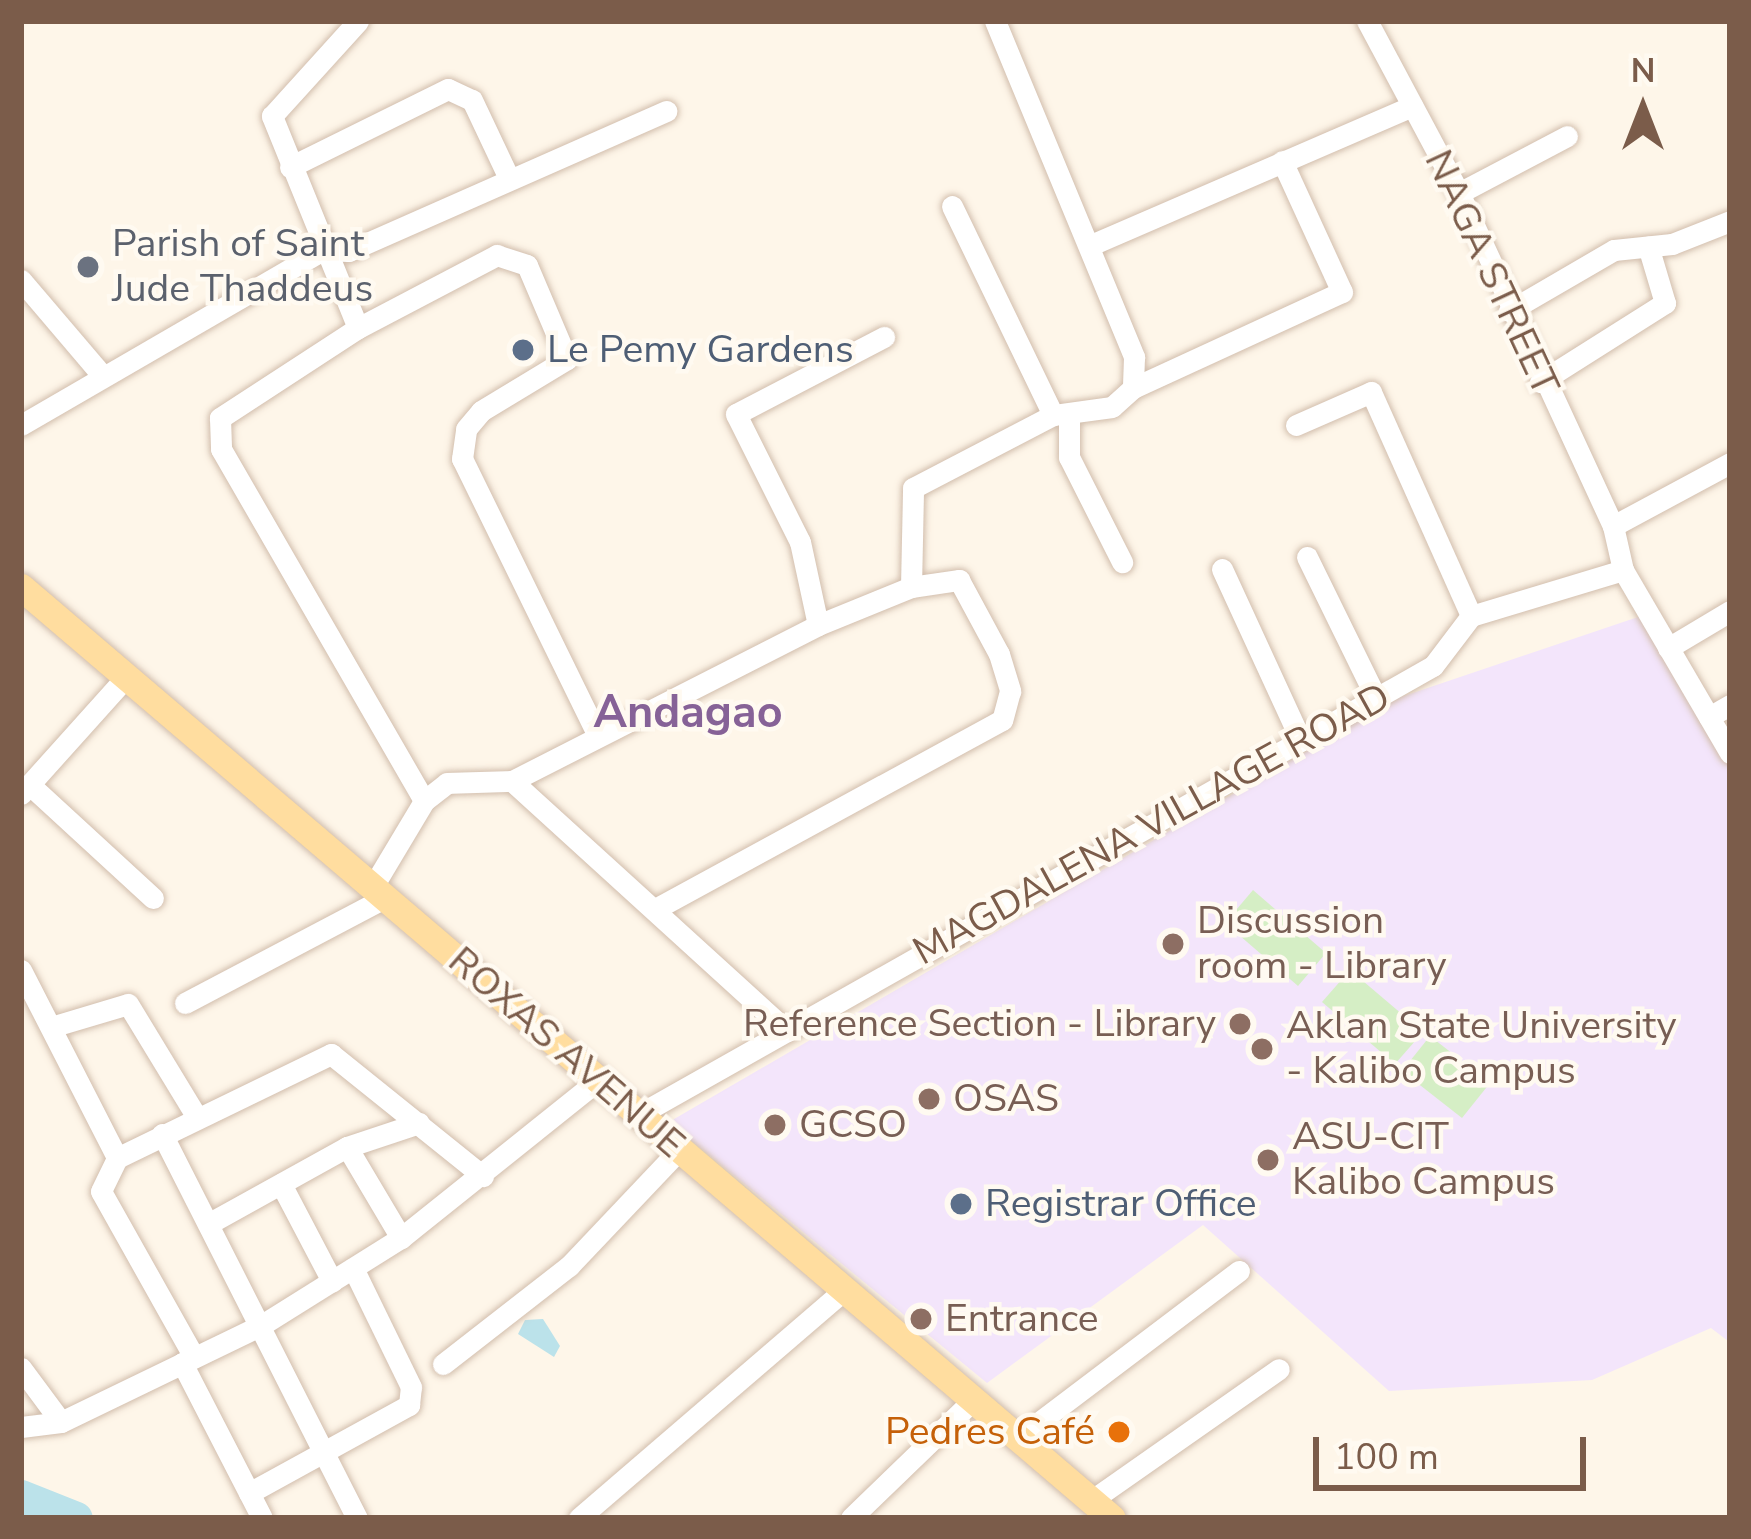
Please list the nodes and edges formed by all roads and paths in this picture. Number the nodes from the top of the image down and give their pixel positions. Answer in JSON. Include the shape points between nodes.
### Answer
{"nodes":[{"id":1,"x":358,"y":21,"type":"edge"},
{"id":2,"x":995,"y":21,"type":"edge"},
{"id":3,"x":1367,"y":21,"type":"edge"},
{"id":4,"x":1412,"y":106,"type":"junction"},
{"id":5,"x":667,"y":111,"type":"dead end"},
{"id":6,"x":1567,"y":136,"type":"dead end"},
{"id":7,"x":1282,"y":161,"type":"junction"},
{"id":8,"x":290,"y":167,"type":"junction"},
{"id":9,"x":508,"y":176,"type":"junction"},
{"id":10,"x":1459,"y":194,"type":"junction"},
{"id":11,"x":952,"y":206,"type":"dead end"},
{"id":12,"x":1730,"y":221,"type":"edge"},
{"id":13,"x":1091,"y":245,"type":"junction"},
{"id":14,"x":1648,"y":246,"type":"junction"},
{"id":15,"x":323,"y":250,"type":"junction"},
{"id":16,"x":21,"y":280,"type":"edge"},
{"id":17,"x":1509,"y":311,"type":"junction"},
{"id":18,"x":358,"y":328,"type":"junction"},
{"id":19,"x":884,"y":337,"type":"dead end"},
{"id":20,"x":101,"y":374,"type":"junction"},
{"id":21,"x":1540,"y":382,"type":"junction"},
{"id":22,"x":1132,"y":388,"type":"junction"},
{"id":23,"x":1061,"y":416,"type":"junction"},
{"id":24,"x":21,"y":425,"type":"edge"},
{"id":25,"x":1296,"y":425,"type":"dead end"},
{"id":26,"x":1730,"y":463,"type":"edge"},
{"id":27,"x":1613,"y":526,"type":"junction"},
{"id":28,"x":1307,"y":557,"type":"dead end"},
{"id":29,"x":1122,"y":562,"type":"dead end"},
{"id":30,"x":1222,"y":569,"type":"dead end"},
{"id":31,"x":1623,"y":570,"type":"junction"},
{"id":32,"x":21,"y":587,"type":"edge"},
{"id":33,"x":911,"y":587,"type":"junction"},
{"id":34,"x":1730,"y":611,"type":"edge"},
{"id":35,"x":1471,"y":616,"type":"junction"},
{"id":36,"x":818,"y":625,"type":"junction"},
{"id":37,"x":1668,"y":648,"type":"junction"},
{"id":38,"x":126,"y":677,"type":"junction"},
{"id":39,"x":1376,"y":698,"type":"junction"},
{"id":40,"x":1730,"y":704,"type":"edge"},
{"id":41,"x":1709,"y":717,"type":"junction"},
{"id":42,"x":598,"y":736,"type":"junction"},
{"id":43,"x":1301,"y":741,"type":"junction"},
{"id":44,"x":1730,"y":753,"type":"edge"},
{"id":45,"x":512,"y":781,"type":"junction"},
{"id":46,"x":25,"y":790,"type":"edge"},
{"id":47,"x":424,"y":801,"type":"junction"},
{"id":48,"x":378,"y":893,"type":"junction"},
{"id":49,"x":153,"y":898,"type":"dead end"},
{"id":50,"x":654,"y":910,"type":"junction"},
{"id":51,"x":21,"y":970,"type":"edge"},
{"id":52,"x":185,"y":1003,"type":"dead end"},
{"id":53,"x":50,"y":1027,"type":"junction"},
{"id":54,"x":787,"y":1031,"type":"junction"},
{"id":55,"x":598,"y":1080,"type":"junction"},
{"id":56,"x":638,"y":1115,"type":"junction"},
{"id":57,"x":196,"y":1116,"type":"junction"},
{"id":58,"x":419,"y":1123,"type":"junction"},
{"id":59,"x":162,"y":1133,"type":"junction"},
{"id":60,"x":347,"y":1147,"type":"junction"},
{"id":61,"x":679,"y":1150,"type":"junction"},
{"id":62,"x":116,"y":1158,"type":"junction"},
{"id":63,"x":483,"y":1176,"type":"junction"},
{"id":64,"x":281,"y":1184,"type":"junction"},
{"id":65,"x":208,"y":1224,"type":"junction"},
{"id":66,"x":401,"y":1238,"type":"junction"},
{"id":67,"x":353,"y":1268,"type":"junction"},
{"id":68,"x":1239,"y":1271,"type":"dead end"},
{"id":69,"x":332,"y":1281,"type":"junction"},
{"id":70,"x":844,"y":1290,"type":"junction"},
{"id":71,"x":260,"y":1326,"type":"junction"},
{"id":72,"x":188,"y":1360,"type":"junction"},
{"id":73,"x":443,"y":1364,"type":"dead end"},
{"id":74,"x":21,"y":1368,"type":"edge"},
{"id":75,"x":1280,"y":1369,"type":"dead end"},
{"id":76,"x":973,"y":1400,"type":"junction"},
{"id":77,"x":61,"y":1422,"type":"junction"},
{"id":78,"x":21,"y":1427,"type":"edge"},
{"id":79,"x":1018,"y":1438,"type":"junction"},
{"id":80,"x":324,"y":1452,"type":"junction"},
{"id":81,"x":249,"y":1493,"type":"junction"},
{"id":82,"x":1102,"y":1509,"type":"edge"},
{"id":83,"x":262,"y":1518,"type":"edge"},
{"id":84,"x":357,"y":1518,"type":"edge"},
{"id":85,"x":579,"y":1518,"type":"edge"},
{"id":86,"x":851,"y":1518,"type":"edge"}],
"edges":[{"from":1,"to":8,"type":"street","via":[[272,116]]},
{"from":2,"to":13,"type":"street"},
{"from":3,"to":4,"type":"street","name":"NAGA STREET"},
{"from":4,"to":7,"type":"street"},
{"from":4,"to":10,"type":"street","name":"NAGA STREET"},
{"from":5,"to":9,"type":"street"},
{"from":6,"to":10,"type":"street"},
{"from":7,"to":13,"type":"street"},
{"from":7,"to":22,"type":"street","via":[[1342,292]]},
{"from":8,"to":9,"type":"street","via":[[448,89],[472,100]]},
{"from":8,"to":15,"type":"street"},
{"from":9,"to":15,"type":"street","via":[[349,251]]},
{"from":10,"to":17,"type":"street","name":"NAGA STREET"},
{"from":11,"to":23,"type":"street"},
{"from":12,"to":14,"type":"street"},
{"from":13,"to":22,"type":"street","via":[[1134,357]]},
{"from":14,"to":17,"type":"street","via":[[1614,250]]},
{"from":14,"to":21,"type":"street","via":[[1665,302]]},
{"from":15,"to":18,"type":"street"},
{"from":15,"to":20,"type":"street"},
{"from":16,"to":20,"type":"street"},
{"from":17,"to":21,"type":"street","name":"NAGA STREET"},
{"from":18,"to":42,"type":"street","via":[[496,255],[527,265],[567,359],[481,411],[466,430],[462,459]]},
{"from":18,"to":47,"type":"street","via":[[228,410],[217,439]]},
{"from":19,"to":36,"type":"street","via":[[736,414],[800,542]]},
{"from":20,"to":24,"type":"street"},
{"from":21,"to":27,"type":"street","name":"NAGA STREET"},
{"from":22,"to":23,"type":"street","via":[[1112,407]]},
{"from":23,"to":29,"type":"street","via":[[1069,457]]},
{"from":23,"to":33,"type":"street","via":[[913,488]]},
{"from":25,"to":35,"type":"street","via":[[1371,392]]},
{"from":26,"to":27,"type":"street"},
{"from":27,"to":31,"type":"street"},
{"from":28,"to":39,"type":"street"},
{"from":30,"to":43,"type":"street"},
{"from":31,"to":35,"type":"street"},
{"from":31,"to":37,"type":"street"},
{"from":32,"to":38,"type":"main road","name":"ROXAS AVENUE"},
{"from":33,"to":36,"type":"street"},
{"from":33,"to":50,"type":"street","via":[[946,577],[975,599],[1010,691],[1002,720]]},
{"from":34,"to":37,"type":"street"},
{"from":35,"to":39,"type":"street","name":"MAGDALENA VILLAGE ROAD","via":[[1433,666]]},
{"from":36,"to":42,"type":"street"},
{"from":37,"to":41,"type":"street"},
{"from":38,"to":46,"type":"street"},
{"from":38,"to":48,"type":"main road","name":"ROXAS AVENUE"},
{"from":39,"to":43,"type":"street","name":"MAGDALENA VILLAGE ROAD"},
{"from":40,"to":41,"type":"street"},
{"from":41,"to":44,"type":"street"},
{"from":42,"to":45,"type":"street"},
{"from":43,"to":54,"type":"street","name":"MAGDALENA VILLAGE ROAD"},
{"from":45,"to":47,"type":"street","via":[[447,783]]},
{"from":45,"to":50,"type":"street"},
{"from":46,"to":49,"type":"street"},
{"from":47,"to":48,"type":"street"},
{"from":48,"to":52,"type":"street"},
{"from":48,"to":55,"type":"main road","name":"ROXAS AVENUE"},
{"from":50,"to":54,"type":"street"},
{"from":51,"to":53,"type":"street"},
{"from":53,"to":57,"type":"street","via":[[128,1004]]},
{"from":53,"to":62,"type":"street"},
{"from":54,"to":56,"type":"street","name":"MAGDALENA VILLAGE ROAD"},
{"from":55,"to":56,"type":"main road","name":"ROXAS AVENUE"},
{"from":55,"to":63,"type":"street"},
{"from":56,"to":61,"type":"main road","name":"ROXAS AVENUE"},
{"from":57,"to":58,"type":"street","via":[[322,1054],[339,1057]]},
{"from":57,"to":59,"type":"street"},
{"from":58,"to":60,"type":"street"},
{"from":58,"to":63,"type":"street"},
{"from":59,"to":62,"type":"street"},
{"from":59,"to":65,"type":"street"},
{"from":60,"to":64,"type":"street"},
{"from":60,"to":66,"type":"street"},
{"from":61,"to":70,"type":"main road","name":"ROXAS AVENUE"},
{"from":61,"to":73,"type":"street","via":[[569,1266]]},
{"from":62,"to":72,"type":"street","via":[[103,1176],[104,1199]]},
{"from":63,"to":66,"type":"street"},
{"from":64,"to":65,"type":"street"},
{"from":64,"to":69,"type":"street"},
{"from":65,"to":71,"type":"street"},
{"from":66,"to":67,"type":"street"},
{"from":67,"to":69,"type":"street"},
{"from":67,"to":80,"type":"street","via":[[412,1396]]},
{"from":68,"to":79,"type":"street"},
{"from":69,"to":71,"type":"street"},
{"from":70,"to":76,"type":"main road","name":"ROXAS AVENUE"},
{"from":70,"to":85,"type":"street"},
{"from":71,"to":72,"type":"street"},
{"from":71,"to":80,"type":"street"},
{"from":72,"to":77,"type":"street"},
{"from":72,"to":81,"type":"street"},
{"from":74,"to":77,"type":"street"},
{"from":75,"to":82,"type":"street"},
{"from":76,"to":79,"type":"main road","name":"ROXAS AVENUE"},
{"from":76,"to":86,"type":"street"},
{"from":77,"to":78,"type":"street"},
{"from":79,"to":82,"type":"main road","name":"ROXAS AVENUE"},
{"from":80,"to":81,"type":"street"},
{"from":80,"to":84,"type":"street"},
{"from":81,"to":83,"type":"street"}]}
